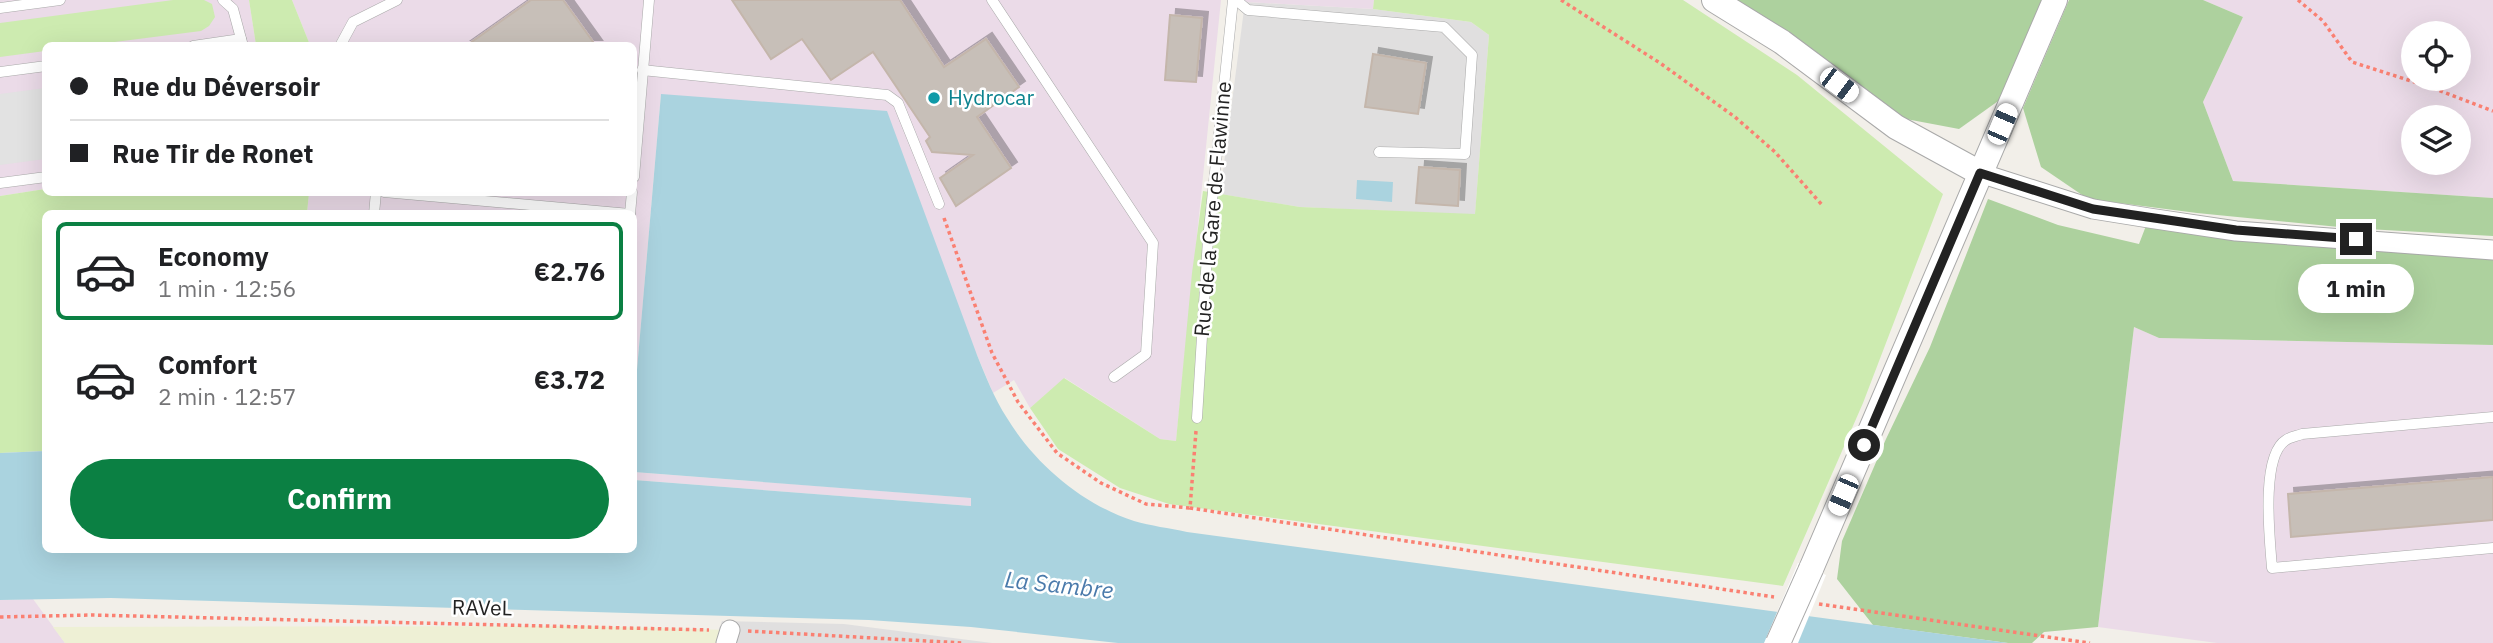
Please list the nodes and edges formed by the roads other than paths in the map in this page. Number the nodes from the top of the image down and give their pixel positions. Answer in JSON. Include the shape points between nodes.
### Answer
{"nodes":[{"id":1,"x":60,"y":0,"type":"edge"},
{"id":2,"x":223,"y":0,"type":"edge"},
{"id":3,"x":397,"y":0,"type":"edge"},
{"id":4,"x":649,"y":0,"type":"edge"},
{"id":5,"x":992,"y":0,"type":"edge"},
{"id":6,"x":1234,"y":0,"type":"edge"},
{"id":7,"x":1714,"y":0,"type":"edge"},
{"id":8,"x":2055,"y":0,"type":"edge"},
{"id":9,"x":0,"y":8,"type":"edge"},
{"id":10,"x":242,"y":42,"type":"edge"},
{"id":11,"x":342,"y":42,"type":"edge"},
{"id":12,"x":42,"y":67,"type":"edge"},
{"id":13,"x":642,"y":70,"type":"junction"},
{"id":14,"x":0,"y":72,"type":"edge"},
{"id":15,"x":637,"y":137,"type":"edge"},
{"id":16,"x":1379,"y":152,"type":"dead end"},
{"id":17,"x":1980,"y":173,"type":"junction"},
{"id":18,"x":42,"y":178,"type":"edge"},
{"id":19,"x":0,"y":183,"type":"edge"},
{"id":20,"x":429,"y":196,"type":"edge"},
{"id":21,"x":939,"y":204,"type":"road end"},
{"id":22,"x":585,"y":210,"type":"edge"},
{"id":23,"x":2493,"y":250,"type":"edge"},
{"id":24,"x":1114,"y":377,"type":"dead end"},
{"id":25,"x":2493,"y":417,"type":"edge"},
{"id":26,"x":1197,"y":418,"type":"road end"},
{"id":27,"x":2493,"y":548,"type":"edge"},
{"id":28,"x":1778,"y":643,"type":"edge"}],
"edges":[{"from":1,"to":9,"type":"lane"},
{"from":2,"to":10,"type":"lane","via":[[233,9]]},
{"from":3,"to":11,"type":"lane","via":[[353,22]]},
{"from":4,"to":13,"type":"lane"},
{"from":5,"to":24,"type":"lane","via":[[1153,243],[1146,354]]},
{"from":6,"to":16,"type":"lane","name":"Rue de la Gare de Flawinne","via":[[1248,10],[1444,27],[1472,55],[1465,154]]},
{"from":6,"to":26,"type":"lane","name":"Rue de la Gare de Flawinne","via":[[1208,239]]},
{"from":7,"to":17,"type":"street","via":[[1782,42],[1896,127]]},
{"from":8,"to":17,"type":"street"},
{"from":12,"to":14,"type":"lane"},
{"from":13,"to":15,"type":"lane"},
{"from":13,"to":21,"type":"lane","via":[[887,95],[898,103]]},
{"from":17,"to":23,"type":"street","via":[[2093,209],[2149,218],[2236,230]]},
{"from":17,"to":28,"type":"street","bridge":true},
{"from":18,"to":19,"type":"lane"},
{"from":20,"to":22,"type":"lane"},
{"from":25,"to":27,"type":"lane","via":[[2302,434],[2285,440],[2275,452],[2267,502],[2272,568]]}]}
